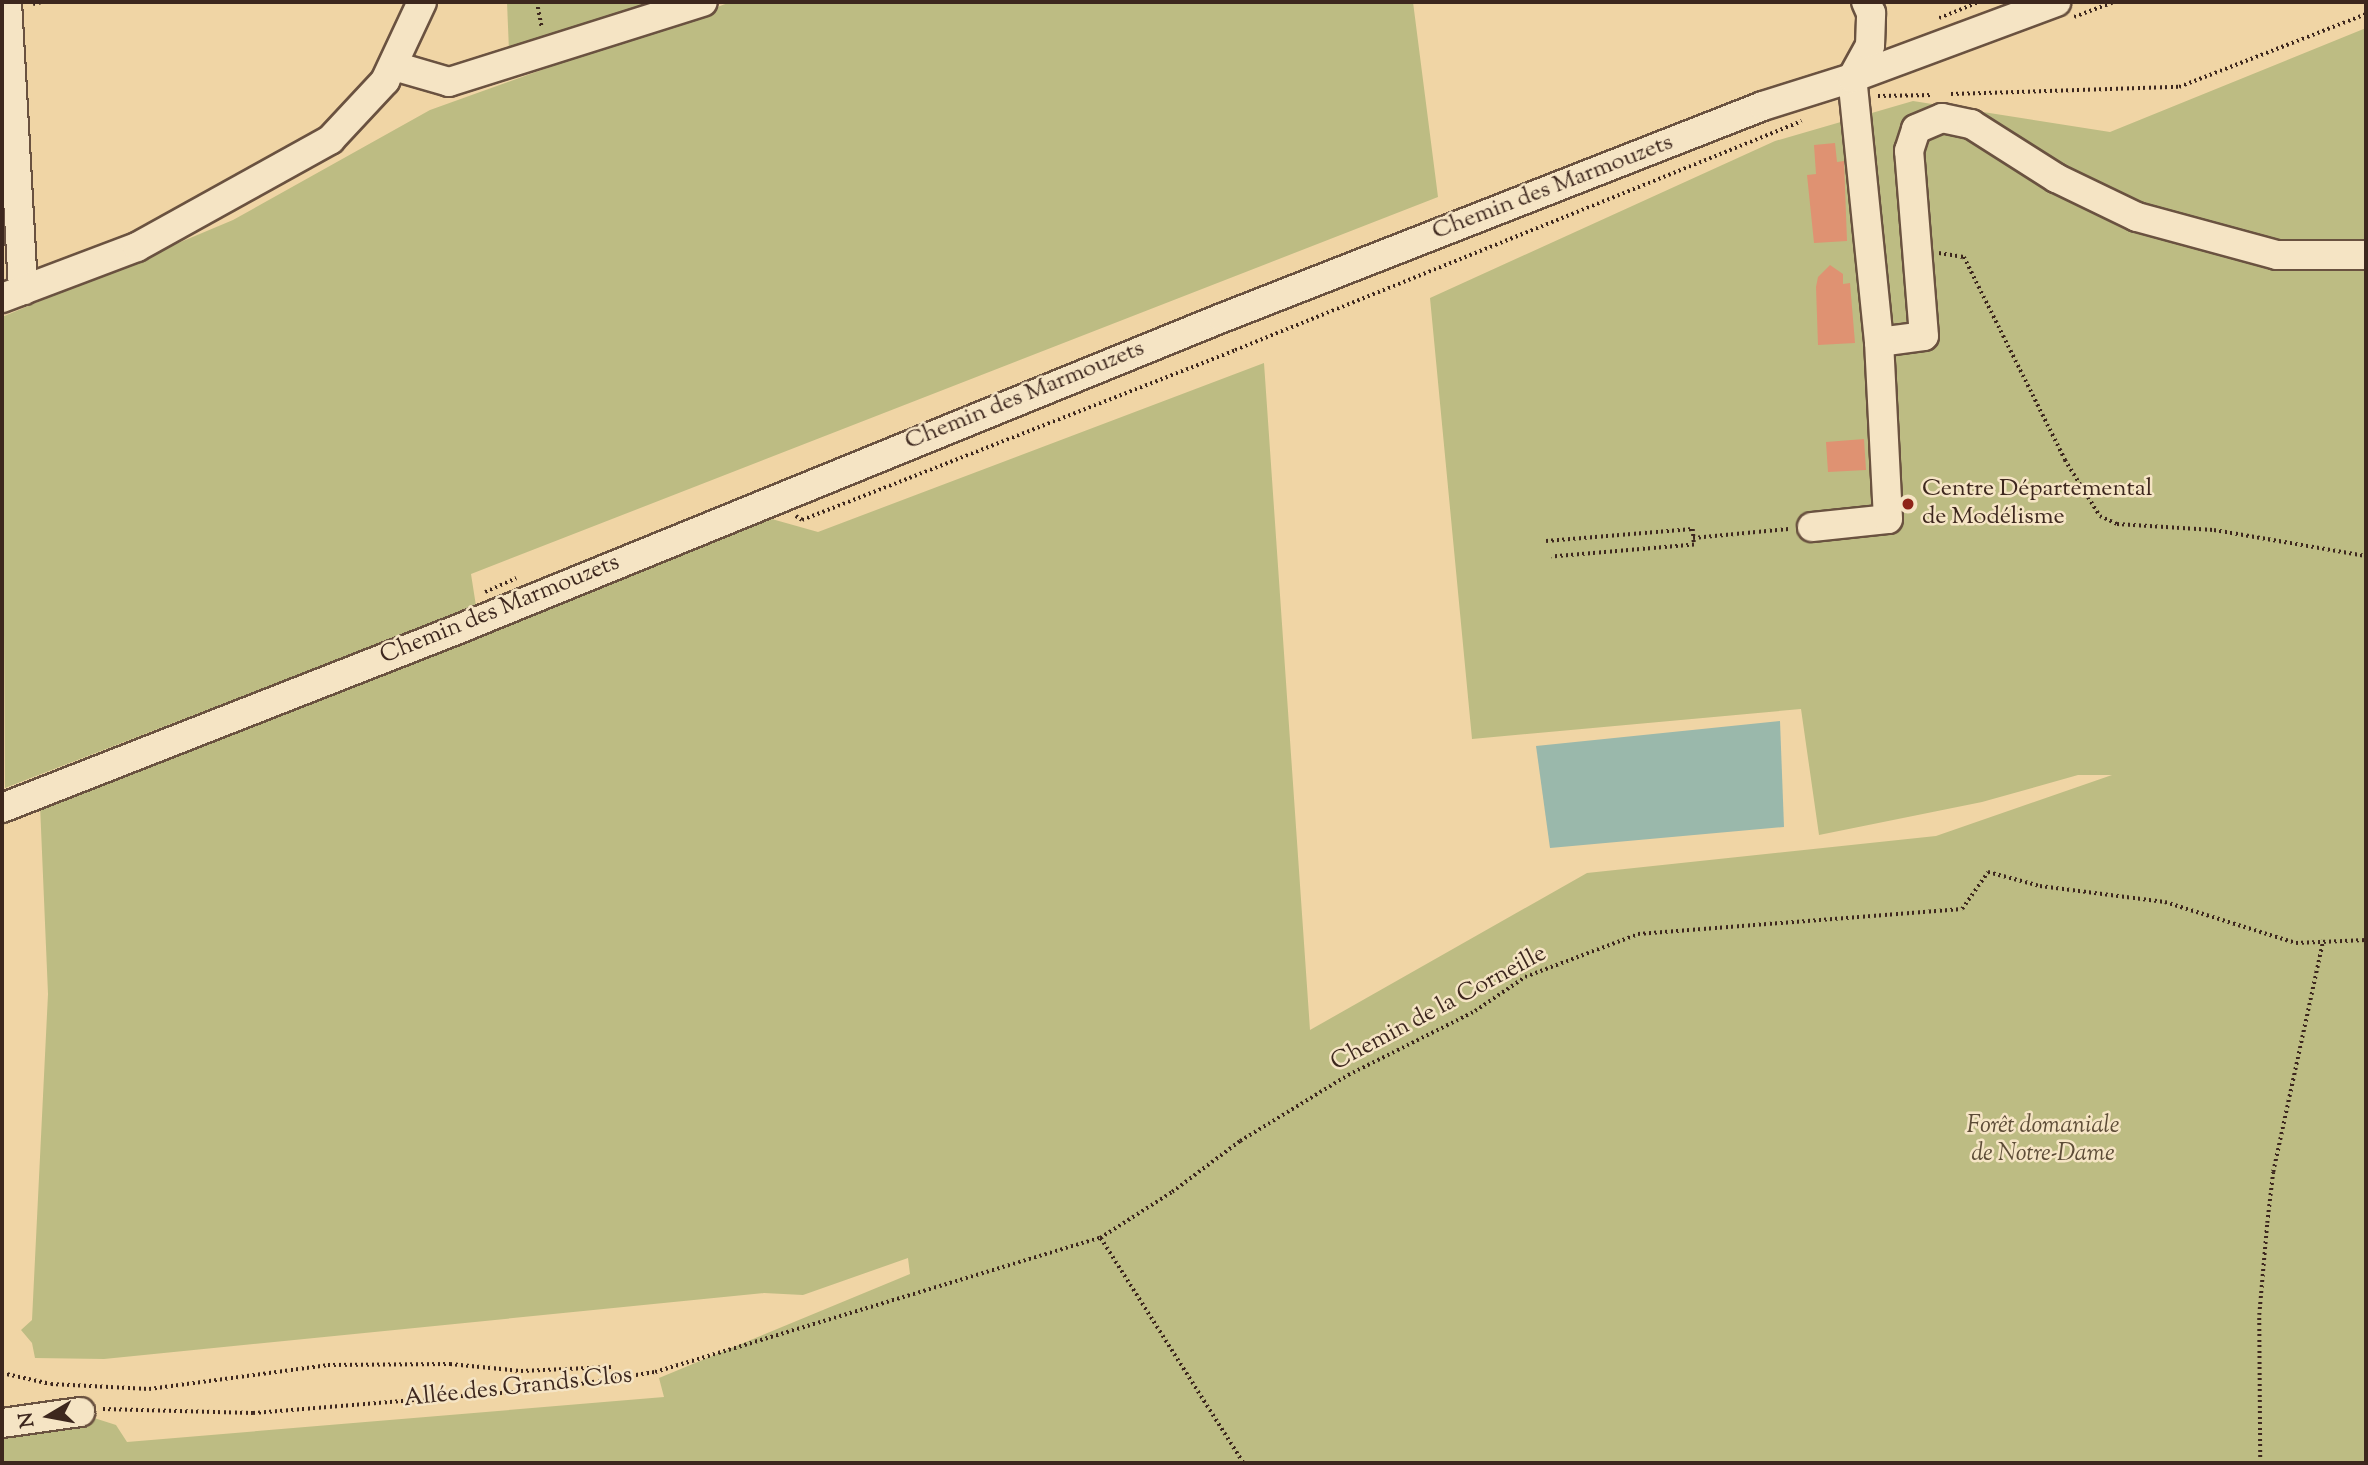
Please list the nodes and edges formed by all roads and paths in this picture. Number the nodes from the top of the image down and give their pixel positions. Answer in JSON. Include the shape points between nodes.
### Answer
{"nodes":[{"id":1,"x":42,"y":2,"type":"edge"},
{"id":2,"x":422,"y":2,"type":"edge"},
{"id":3,"x":703,"y":2,"type":"edge"},
{"id":4,"x":1866,"y":2,"type":"edge"},
{"id":5,"x":2114,"y":2,"type":"edge"},
{"id":6,"x":12,"y":4,"type":"edge"},
{"id":7,"x":2059,"y":11,"type":"edge"},
{"id":8,"x":2366,"y":15,"type":"edge"},
{"id":9,"x":394,"y":66,"type":"junction"},
{"id":10,"x":1853,"y":87,"type":"junction"},
{"id":11,"x":1935,"y":94,"type":"dead end"},
{"id":12,"x":1948,"y":94,"type":"dead end"},
{"id":13,"x":1805,"y":119,"type":"dead end"},
{"id":14,"x":1917,"y":255,"type":"junction"},
{"id":15,"x":2366,"y":255,"type":"edge"},
{"id":16,"x":12,"y":295,"type":"edge"},
{"id":17,"x":1879,"y":342,"type":"junction"},
{"id":18,"x":768,"y":500,"type":"junction"},
{"id":19,"x":1812,"y":527,"type":"joint"},
{"id":20,"x":1693,"y":538,"type":"junction"},
{"id":21,"x":1546,"y":541,"type":"dead end"},
{"id":22,"x":2366,"y":556,"type":"edge"},
{"id":23,"x":1552,"y":557,"type":"dead end"},
{"id":24,"x":2,"y":808,"type":"edge"},
{"id":25,"x":2323,"y":940,"type":"junction"},
{"id":26,"x":2366,"y":940,"type":"edge"},
{"id":27,"x":1100,"y":1238,"type":"junction"},
{"id":28,"x":611,"y":1367,"type":"dead end"},
{"id":29,"x":2,"y":1373,"type":"edge"},
{"id":30,"x":80,"y":1412,"type":"joint"},
{"id":31,"x":2,"y":1423,"type":"edge"},
{"id":32,"x":1243,"y":1463,"type":"edge"},
{"id":33,"x":2260,"y":1463,"type":"edge"}],
"edges":[{"from":1,"to":6,"type":"path"},
{"from":2,"to":9,"type":"street"},
{"from":3,"to":9,"type":"street","via":[[449,82]]},
{"from":4,"to":10,"type":"street","via":[[1871,13],[1870,46]]},
{"from":5,"to":7,"type":"path"},
{"from":6,"to":16,"type":"street"},
{"from":7,"to":10,"type":"street","name":"Chemin des Marmouzets"},
{"from":8,"to":12,"type":"path","via":[[2179,87]]},
{"from":9,"to":16,"type":"street","via":[[359,114],[303,158],[137,247]]},
{"from":10,"to":11,"type":"path"},
{"from":10,"to":17,"type":"street"},
{"from":10,"to":18,"type":"street","name":"Chemin des Marmouzets","via":[[1738,115]]},
{"from":13,"to":18,"type":"path","via":[[1732,153],[802,520]]},
{"from":14,"to":15,"type":"street","via":[[1909,152],[1916,129],[1942,118],[1971,124],[2056,178],[2137,217],[2277,255]]},
{"from":14,"to":17,"type":"street","via":[[1923,336]]},
{"from":14,"to":22,"type":"path","via":[[1947,252],[1964,257],[2065,460],[2100,516],[2117,524],[2214,530]]},
{"from":17,"to":19,"type":"street","via":[[1888,519]]},
{"from":18,"to":24,"type":"street","name":"Chemin des Marmouzets","via":[[474,623]]},
{"from":19,"to":20,"type":"path"},
{"from":20,"to":21,"type":"path","via":[[1693,529]]},
{"from":20,"to":23,"type":"path","via":[[1694,545]]},
{"from":25,"to":26,"type":"path","name":"Chemin de la Corneille"},
{"from":25,"to":27,"type":"path","name":"Chemin de la Corneille","via":[[2296,943],[2165,902],[2040,886],[1988,872],[1962,909],[1639,934],[1525,977],[1475,1012],[1348,1075],[1240,1141]]},
{"from":25,"to":33,"type":"path","via":[[2271,1185],[2259,1315]]},
{"from":27,"to":30,"type":"path","name":"Allée des Grands Clos","via":[[655,1372],[549,1389],[336,1407]]},
{"from":27,"to":32,"type":"path"},
{"from":28,"to":29,"type":"path","via":[[521,1371],[450,1364],[328,1364],[149,1389],[51,1384]]},
{"from":30,"to":31,"type":"street"}]}
